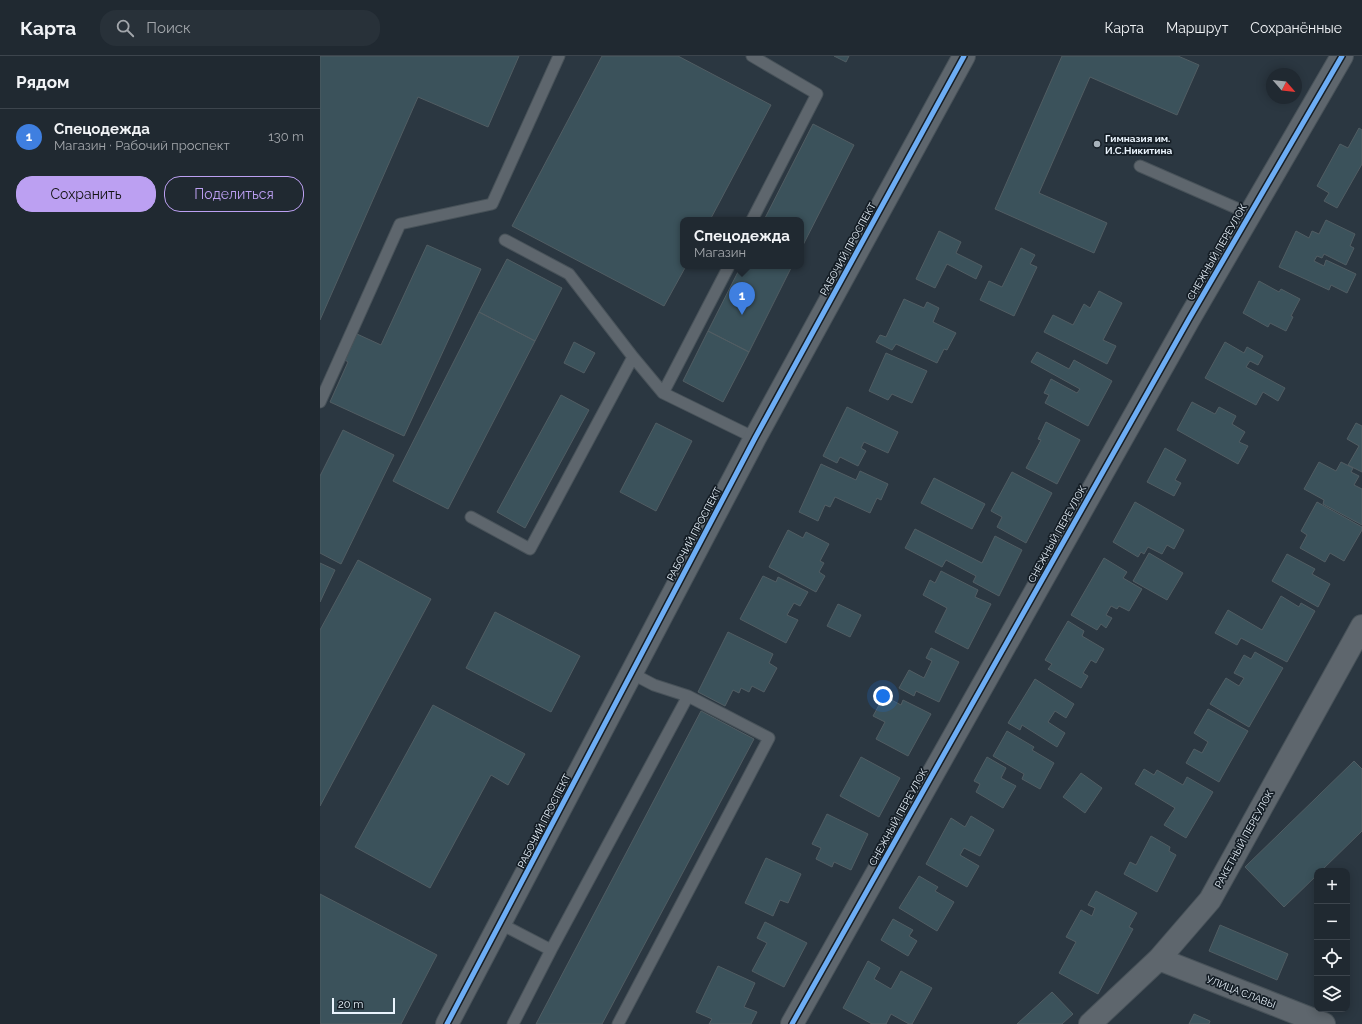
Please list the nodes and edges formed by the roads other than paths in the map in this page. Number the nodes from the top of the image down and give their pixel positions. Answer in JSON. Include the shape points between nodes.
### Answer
{"nodes":[{"id":1,"x":559,"y":56,"type":"edge"},
{"id":2,"x":752,"y":56,"type":"edge"},
{"id":3,"x":964,"y":56,"type":"edge"},
{"id":4,"x":1342,"y":56,"type":"edge"},
{"id":5,"x":1140,"y":166,"type":"dead end"},
{"id":6,"x":1250,"y":214,"type":"junction"},
{"id":7,"x":754,"y":217,"type":"edge"},
{"id":8,"x":505,"y":240,"type":"dead end"},
{"id":9,"x":726,"y":269,"type":"edge"},
{"id":10,"x":633,"y":357,"type":"junction"},
{"id":11,"x":663,"y":393,"type":"junction"},
{"id":12,"x":320,"y":402,"type":"edge"},
{"id":13,"x":755,"y":438,"type":"junction"},
{"id":14,"x":471,"y":517,"type":"dead end"},
{"id":15,"x":1362,"y":626,"type":"edge"},
{"id":16,"x":631,"y":672,"type":"junction"},
{"id":17,"x":688,"y":696,"type":"junction"},
{"id":18,"x":501,"y":924,"type":"junction"},
{"id":19,"x":551,"y":950,"type":"junction"},
{"id":20,"x":1159,"y":959,"type":"junction"},
{"id":21,"x":448,"y":1024,"type":"edge"},
{"id":22,"x":513,"y":1024,"type":"edge"},
{"id":23,"x":618,"y":1024,"type":"edge"},
{"id":24,"x":792,"y":1024,"type":"edge"},
{"id":25,"x":1090,"y":1024,"type":"edge"},
{"id":26,"x":1324,"y":1024,"type":"edge"}],
"edges":[{"from":1,"to":12,"type":"lane","via":[[492,204],[400,224]]},
{"from":2,"to":7,"type":"lane","via":[[818,94]]},
{"from":3,"to":13,"type":"street","name":"РАБОЧИЙ ПРОСПЕКТ"},
{"from":4,"to":6,"type":"street","name":"СНЕЖНЫЙ ПЕРЕУЛОК"},
{"from":5,"to":6,"type":"lane"},
{"from":6,"to":24,"type":"street","name":"СНЕЖНЫЙ ПЕРЕУЛОК"},
{"from":8,"to":10,"type":"lane","via":[[569,274]]},
{"from":9,"to":11,"type":"lane"},
{"from":10,"to":11,"type":"lane"},
{"from":10,"to":14,"type":"lane","via":[[530,549]]},
{"from":11,"to":13,"type":"lane"},
{"from":13,"to":16,"type":"street","name":"РАБОЧИЙ ПРОСПЕКТ"},
{"from":15,"to":20,"type":"street","name":"РАКЕТНЫЙ ПЕРЕУЛОК","via":[[1210,900]]},
{"from":16,"to":17,"type":"lane","via":[[654,685]]},
{"from":16,"to":18,"type":"street","name":"РАБОЧИЙ ПРОСПЕКТ"},
{"from":17,"to":19,"type":"lane"},
{"from":17,"to":23,"type":"lane","via":[[769,738]]},
{"from":18,"to":19,"type":"lane"},
{"from":18,"to":21,"type":"street","name":"РАБОЧИЙ ПРОСПЕКТ"},
{"from":19,"to":22,"type":"lane"},
{"from":20,"to":25,"type":"street","name":"РАКЕТНЫЙ ПЕРЕУЛОК"},
{"from":20,"to":26,"type":"street","name":"УЛИЦА СЛАВЫ"}]}
